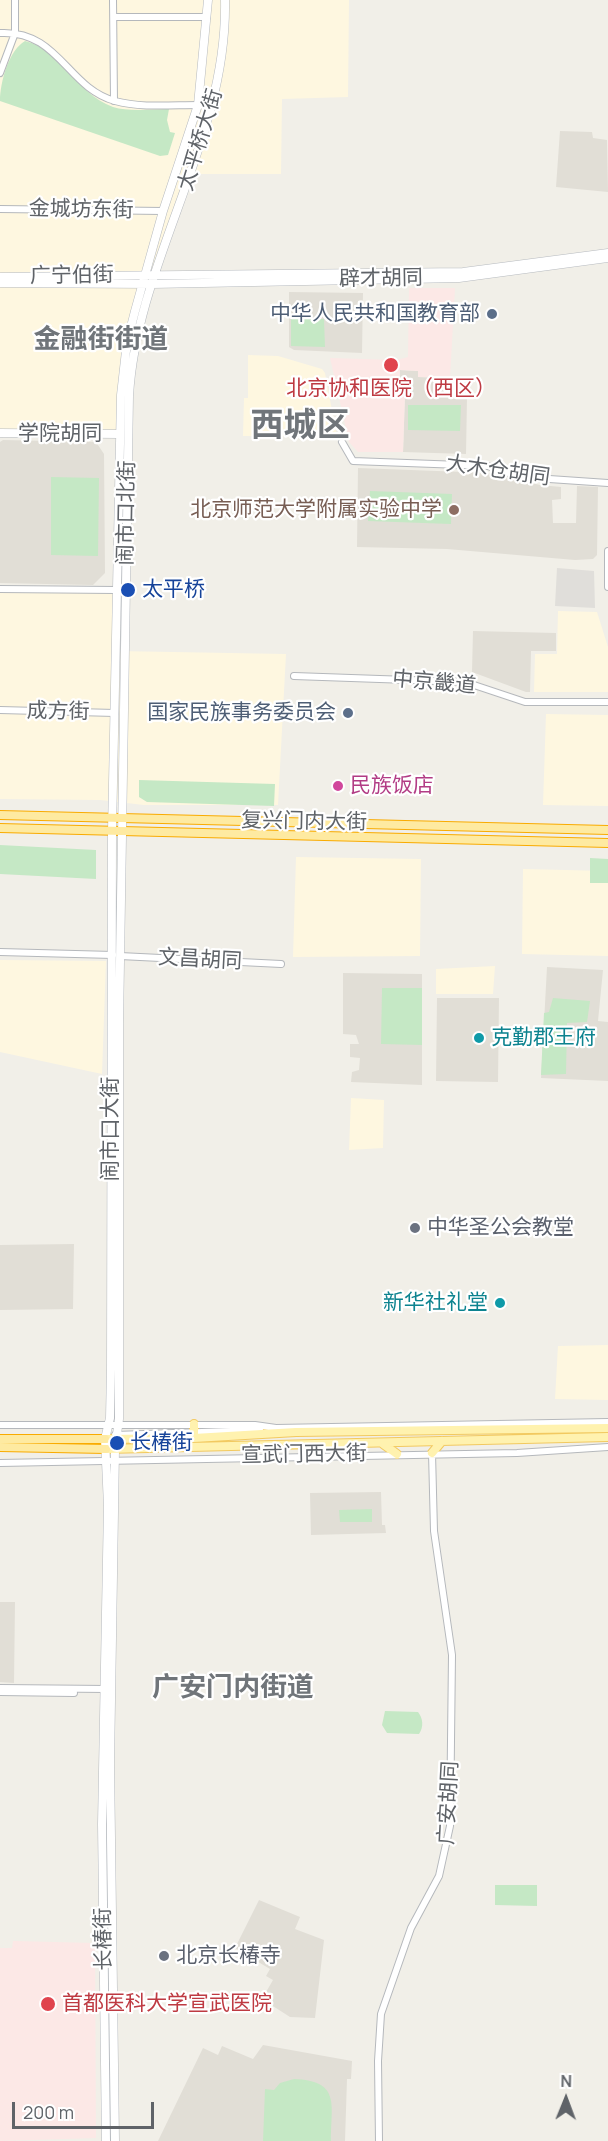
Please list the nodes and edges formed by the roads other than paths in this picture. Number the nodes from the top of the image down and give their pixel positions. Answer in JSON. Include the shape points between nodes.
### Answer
{"nodes":[{"id":1,"x":15,"y":0,"type":"edge"},
{"id":2,"x":113,"y":0,"type":"edge"},
{"id":3,"x":208,"y":0,"type":"edge"},
{"id":4,"x":225,"y":0,"type":"edge"},
{"id":5,"x":207,"y":16,"type":"junction"},
{"id":6,"x":114,"y":17,"type":"junction"},
{"id":7,"x":0,"y":33,"type":"edge"},
{"id":8,"x":15,"y":33,"type":"junction"},
{"id":9,"x":0,"y":73,"type":"edge"},
{"id":10,"x":114,"y":101,"type":"junction"},
{"id":11,"x":198,"y":105,"type":"junction"},
{"id":12,"x":0,"y":209,"type":"edge"},
{"id":13,"x":163,"y":211,"type":"junction"},
{"id":14,"x":608,"y":253,"type":"edge"},
{"id":15,"x":608,"y":258,"type":"edge"},
{"id":16,"x":144,"y":275,"type":"junction"},
{"id":17,"x":155,"y":275,"type":"junction"},
{"id":18,"x":0,"y":278,"type":"edge"},
{"id":19,"x":0,"y":283,"type":"edge"},
{"id":20,"x":142,"y":284,"type":"junction"},
{"id":21,"x":152,"y":285,"type":"junction"},
{"id":22,"x":0,"y":434,"type":"edge"},
{"id":23,"x":119,"y":434,"type":"junction"},
{"id":24,"x":342,"y":442,"type":"dead end"},
{"id":25,"x":608,"y":483,"type":"edge"},
{"id":26,"x":608,"y":551,"type":"edge"},
{"id":27,"x":608,"y":587,"type":"edge"},
{"id":28,"x":0,"y":590,"type":"edge"},
{"id":29,"x":116,"y":590,"type":"junction"},
{"id":30,"x":116,"y":651,"type":"junction"},
{"id":31,"x":126,"y":651,"type":"junction"},
{"id":32,"x":294,"y":676,"type":"dead end"},
{"id":33,"x":608,"y":702,"type":"edge"},
{"id":34,"x":0,"y":710,"type":"edge"},
{"id":35,"x":115,"y":713,"type":"junction"},
{"id":36,"x":0,"y":815,"type":"edge"},
{"id":37,"x":117,"y":817,"type":"junction"},
{"id":38,"x":0,"y":828,"type":"edge"},
{"id":39,"x":608,"y":830,"type":"edge"},
{"id":40,"x":117,"y":831,"type":"junction"},
{"id":41,"x":608,"y":843,"type":"edge"},
{"id":42,"x":0,"y":952,"type":"edge"},
{"id":43,"x":116,"y":956,"type":"junction"},
{"id":44,"x":281,"y":964,"type":"dead end"},
{"id":45,"x":608,"y":1422,"type":"edge"},
{"id":46,"x":0,"y":1425,"type":"edge"},
{"id":47,"x":570,"y":1425,"type":"junction"},
{"id":48,"x":107,"y":1426,"type":"junction"},
{"id":49,"x":276,"y":1428,"type":"junction"},
{"id":50,"x":608,"y":1428,"type":"edge"},
{"id":51,"x":194,"y":1432,"type":"junction"},
{"id":52,"x":296,"y":1432,"type":"junction"},
{"id":53,"x":608,"y":1437,"type":"edge"},
{"id":54,"x":0,"y":1439,"type":"edge"},
{"id":55,"x":113,"y":1439,"type":"junction"},
{"id":56,"x":442,"y":1441,"type":"junction"},
{"id":57,"x":383,"y":1444,"type":"junction"},
{"id":58,"x":0,"y":1447,"type":"edge"},
{"id":59,"x":608,"y":1447,"type":"edge"},
{"id":60,"x":432,"y":1453,"type":"junction"},
{"id":61,"x":397,"y":1454,"type":"junction"},
{"id":62,"x":110,"y":1461,"type":"junction"},
{"id":63,"x":0,"y":1462,"type":"edge"},
{"id":64,"x":0,"y":1690,"type":"edge"},
{"id":65,"x":107,"y":1691,"type":"junction"},
{"id":66,"x":106,"y":2141,"type":"edge"},
{"id":67,"x":115,"y":2141,"type":"edge"},
{"id":68,"x":378,"y":2141,"type":"edge"}],
"edges":[{"from":1,"to":8,"type":"street"},
{"from":2,"to":6,"type":"street"},
{"from":3,"to":5,"type":"main road","name":"太平桥大街"},
{"from":4,"to":17,"type":"main road","name":"太平桥大街","via":[[213,105]]},
{"from":5,"to":6,"type":"street"},
{"from":5,"to":11,"type":"main road","name":"太平桥大街"},
{"from":6,"to":10,"type":"street"},
{"from":7,"to":8,"type":"street"},
{"from":8,"to":9,"type":"street"},
{"from":8,"to":10,"type":"street","via":[[50,48],[89,87]]},
{"from":10,"to":11,"type":"street"},
{"from":11,"to":13,"type":"main road","name":"太平桥大街"},
{"from":12,"to":13,"type":"street","name":"金城坊东街"},
{"from":13,"to":16,"type":"main road","name":"太平桥大街"},
{"from":14,"to":17,"type":"main road","name":"辟才胡同","via":[[463,272]]},
{"from":15,"to":21,"type":"main road","name":"辟才胡同","via":[[459,278]]},
{"from":16,"to":17,"type":"main road","name":"辟才胡同"},
{"from":16,"to":18,"type":"main road","name":"广宁伯街"},
{"from":16,"to":20,"type":"main road","name":"太平桥大街"},
{"from":17,"to":21,"type":"main road","name":"太平桥大街"},
{"from":19,"to":20,"type":"main road","name":"广宁伯街"},
{"from":20,"to":21,"type":"main road","name":"辟才胡同"},
{"from":20,"to":23,"type":"main road","name":"闹市口北街","via":[[123,370]]},
{"from":21,"to":31,"type":"main road","name":"闹市口北街","via":[[131,371]]},
{"from":22,"to":23,"type":"main road","name":"学院胡同"},
{"from":23,"to":29,"type":"main road","name":"闹市口北街"},
{"from":24,"to":25,"type":"street","name":"大木仓胡同","via":[[353,461],[488,466],[520,477]]},
{"from":26,"to":27,"type":"street"},
{"from":28,"to":29,"type":"street"},
{"from":29,"to":30,"type":"main road","name":"闹市口北街"},
{"from":30,"to":31,"type":"main road"},
{"from":30,"to":35,"type":"main road","name":"闹市口北街"},
{"from":31,"to":37,"type":"main road","name":"闹市口北街"},
{"from":32,"to":33,"type":"street","name":"中京畿道","via":[[465,682],[525,702]]},
{"from":34,"to":35,"type":"street","name":"成方街"},
{"from":35,"to":37,"type":"main road","name":"闹市口北街"},
{"from":36,"to":37,"type":"highway","name":"复兴门内大街"},
{"from":37,"to":39,"type":"highway","name":"复兴门内大街"},
{"from":37,"to":40,"type":"main road","name":"闹市口大街"},
{"from":38,"to":40,"type":"highway","name":"复兴门内大街"},
{"from":40,"to":41,"type":"highway","name":"复兴门内大街"},
{"from":40,"to":43,"type":"main road","name":"闹市口大街"},
{"from":42,"to":43,"type":"street","name":"文昌胡同"},
{"from":43,"to":44,"type":"street","name":"文昌胡同"},
{"from":43,"to":48,"type":"main road","name":"闹市口大街"},
{"from":43,"to":55,"type":"main road","name":"闹市口大街"},
{"from":45,"to":47,"type":"street","name":"宣武门西大街"},
{"from":46,"to":48,"type":"street"},
{"from":47,"to":49,"type":"street","name":"宣武门西大街"},
{"from":47,"to":50,"type":"main road","name":"宣武门西大街"},
{"from":47,"to":52,"type":"main road","name":"宣武门西大街"},
{"from":48,"to":55,"type":"main road","name":"闹市口大街"},
{"from":48,"to":55,"type":"street"},
{"from":49,"to":51,"type":"street","name":"宣武门西大街"},
{"from":49,"to":52,"type":"main road"},
{"from":51,"to":52,"type":"main road","name":"宣武门西大街"},
{"from":51,"to":55,"type":"main road","name":"宣武门西大街"},
{"from":51,"to":55,"type":"street","name":"宣武门西大街"},
{"from":53,"to":56,"type":"main road","name":"宣武门西大街"},
{"from":54,"to":55,"type":"highway","name":"宣武门西大街"},
{"from":55,"to":57,"type":"main road","name":"宣武门西大街"},
{"from":55,"to":58,"type":"highway","name":"宣武门西大街"},
{"from":55,"to":62,"type":"main road","name":"长椿街"},
{"from":56,"to":57,"type":"main road","name":"宣武门西大街"},
{"from":56,"to":60,"type":"main road"},
{"from":57,"to":61,"type":"main road"},
{"from":59,"to":60,"type":"street","name":"宣武门西大街"},
{"from":60,"to":61,"type":"street","name":"宣武门西大街"},
{"from":60,"to":68,"type":"street","name":"广安胡同","via":[[434,1531],[452,1654],[450,1826],[439,1876],[411,1928],[381,2013]]},
{"from":61,"to":62,"type":"street","name":"宣武门西大街"},
{"from":62,"to":63,"type":"street","name":"宣武门西大街"},
{"from":62,"to":65,"type":"main road","name":"长椿街"},
{"from":64,"to":65,"type":"street"},
{"from":65,"to":66,"type":"main road","name":"长椿街","via":[[102,1824]]},
{"from":65,"to":67,"type":"main road","name":"长椿街"}]}
